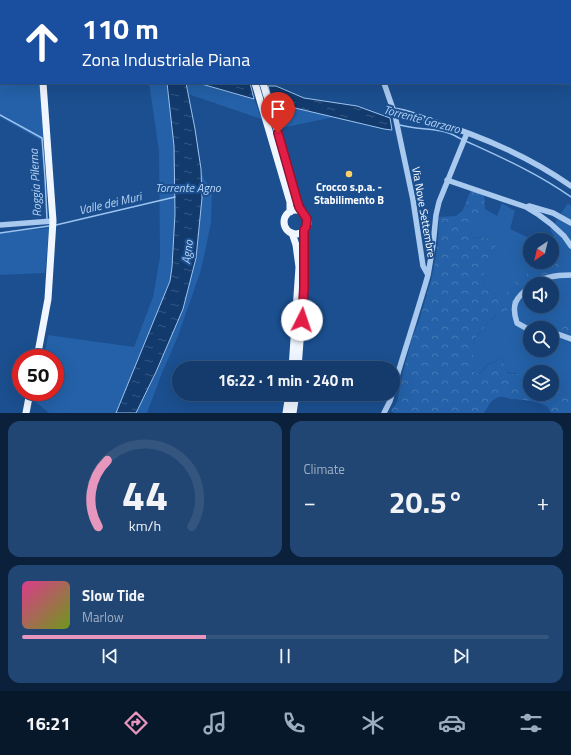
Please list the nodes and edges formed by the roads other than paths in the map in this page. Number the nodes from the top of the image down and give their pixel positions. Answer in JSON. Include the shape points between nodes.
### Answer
{"nodes":[{"id":1,"x":44,"y":84,"type":"edge"},
{"id":2,"x":255,"y":84,"type":"edge"},
{"id":3,"x":263,"y":84,"type":"edge"},
{"id":4,"x":384,"y":84,"type":"edge"},
{"id":5,"x":394,"y":113,"type":"junction"},
{"id":6,"x":467,"y":133,"type":"junction"},
{"id":7,"x":448,"y":180,"type":"junction"},
{"id":8,"x":571,"y":186,"type":"edge"},
{"id":9,"x":526,"y":207,"type":"junction"},
{"id":10,"x":290,"y":212,"type":"junction"},
{"id":11,"x":302,"y":213,"type":"junction"},
{"id":12,"x":53,"y":221,"type":"junction"},
{"id":13,"x":571,"y":223,"type":"edge"},
{"id":14,"x":0,"y":225,"type":"edge"},
{"id":15,"x":304,"y":230,"type":"junction"},
{"id":16,"x":292,"y":233,"type":"junction"},
{"id":17,"x":571,"y":246,"type":"edge"},
{"id":18,"x":428,"y":275,"type":"junction"},
{"id":19,"x":571,"y":275,"type":"edge"},
{"id":20,"x":547,"y":277,"type":"edge"},
{"id":21,"x":523,"y":292,"type":"edge"},
{"id":22,"x":523,"y":326,"type":"edge"},
{"id":23,"x":559,"y":335,"type":"edge"},
{"id":24,"x":571,"y":339,"type":"edge"},
{"id":25,"x":39,"y":349,"type":"edge"},
{"id":26,"x":292,"y":361,"type":"edge"},
{"id":27,"x":299,"y":361,"type":"edge"},
{"id":28,"x":400,"y":364,"type":"edge"},
{"id":29,"x":28,"y":401,"type":"edge"},
{"id":30,"x":288,"y":401,"type":"edge"},
{"id":31,"x":295,"y":401,"type":"edge"},
{"id":32,"x":390,"y":401,"type":"edge"},
{"id":33,"x":26,"y":413,"type":"edge"},
{"id":34,"x":286,"y":413,"type":"edge"},
{"id":35,"x":293,"y":413,"type":"edge"},
{"id":36,"x":384,"y":413,"type":"edge"}],
"edges":[{"from":1,"to":12,"type":"main road"},
{"from":2,"to":10,"type":"main road","via":[[290,202]]},
{"from":3,"to":11,"type":"main road"},
{"from":4,"to":5,"type":"street","name":"Via Nove Settembre"},
{"from":5,"to":6,"type":"street","via":[[401,111]]},
{"from":5,"to":18,"type":"street","name":"Via Nove Settembre","via":[[413,200],[423,266]]},
{"from":6,"to":7,"type":"street"},
{"from":6,"to":8,"type":"street","via":[[526,158]]},
{"from":7,"to":9,"type":"street"},
{"from":7,"to":18,"type":"street","via":[[436,215]]},
{"from":9,"to":13,"type":"street","via":[[553,212]]},
{"from":9,"to":17,"type":"street","via":[[551,224]]},
{"from":10,"to":11,"type":"main road","via":[[296,210]]},
{"from":10,"to":16,"type":"main road","via":[[285,217],[284,224]]},
{"from":11,"to":15,"type":"main road","via":[[307,219]]},
{"from":12,"to":14,"type":"street"},
{"from":12,"to":25,"type":"main road","via":[[48,299]]},
{"from":15,"to":16,"type":"main road","via":[[298,234]]},
{"from":15,"to":27,"type":"main road","via":[[304,288]]},
{"from":16,"to":26,"type":"main road","via":[[299,267]]},
{"from":18,"to":28,"type":"street"},
{"from":19,"to":20,"type":"street"},
{"from":21,"to":22,"type":"street","via":[[515,302],[514,311],[516,323]]},
{"from":23,"to":24,"type":"street"},
{"from":29,"to":33,"type":"main road"},
{"from":30,"to":34,"type":"main road"},
{"from":31,"to":35,"type":"main road"},
{"from":32,"to":36,"type":"street"}]}
